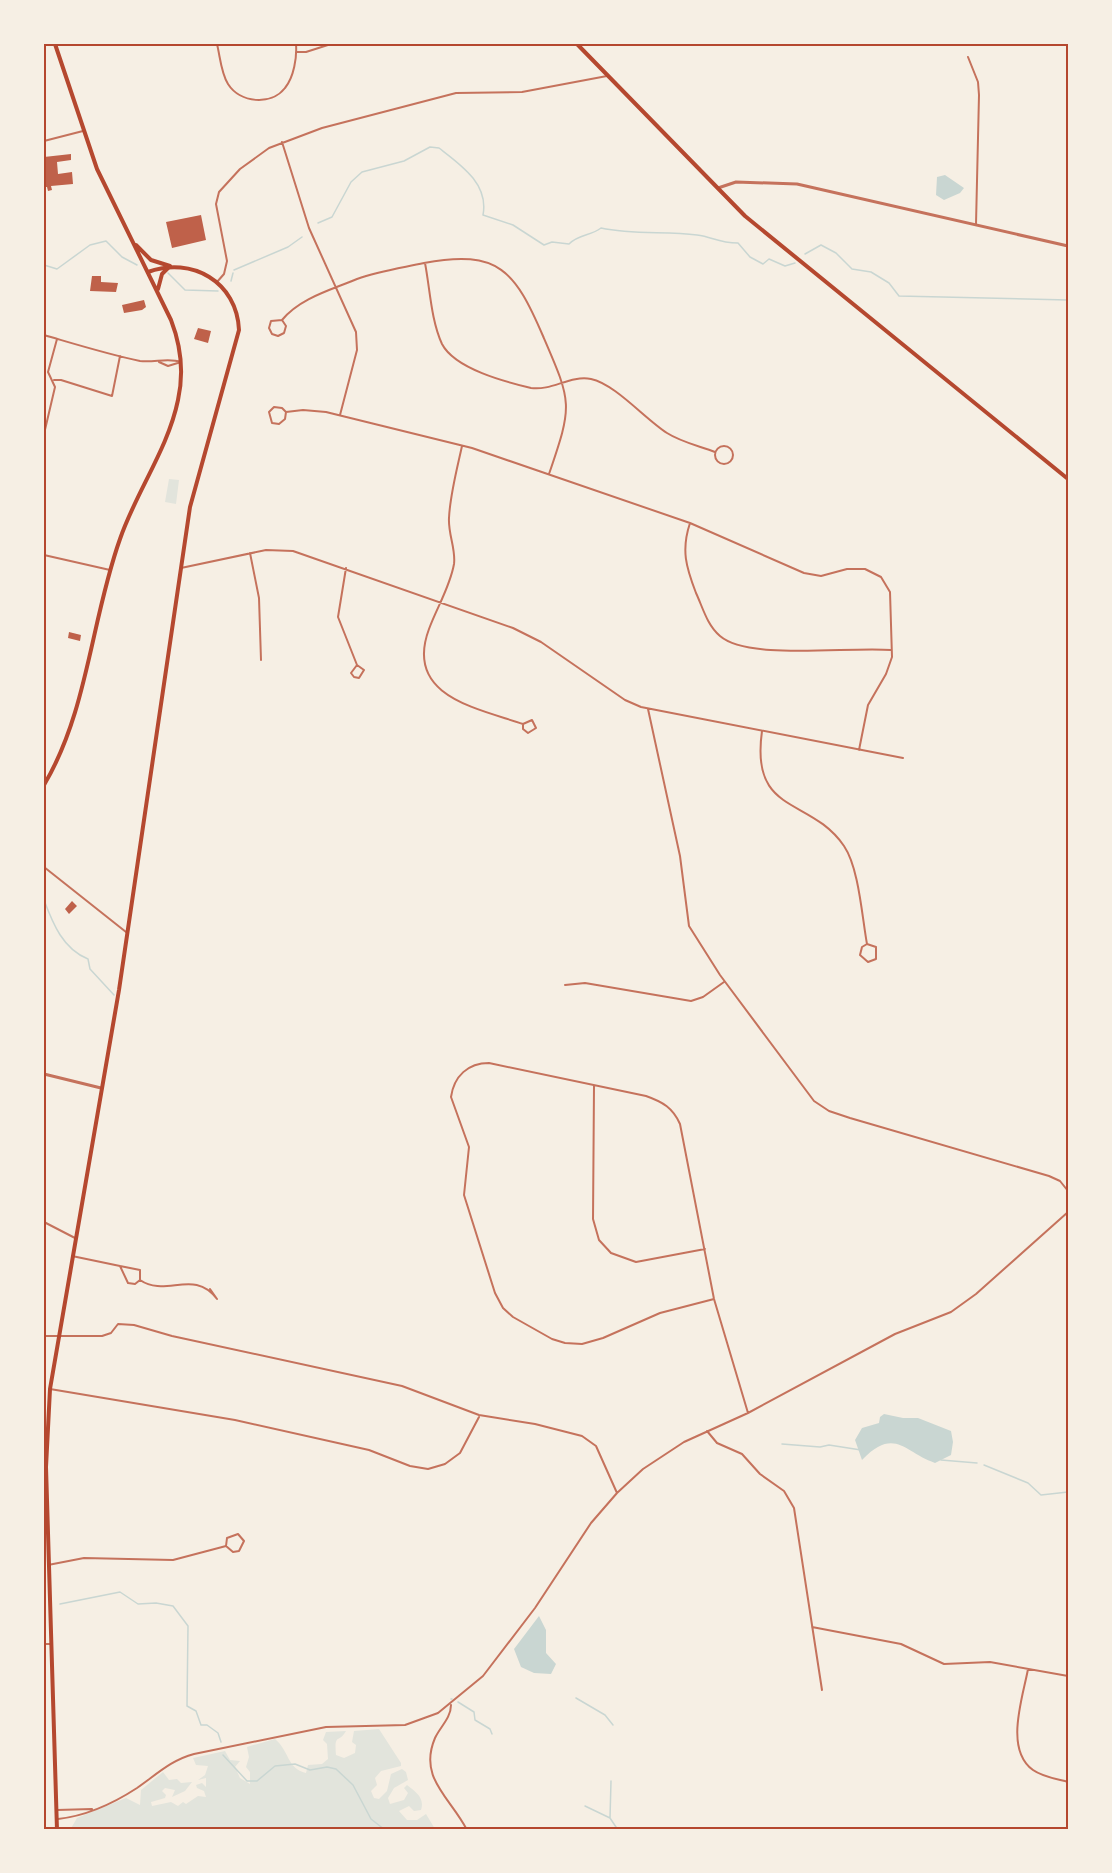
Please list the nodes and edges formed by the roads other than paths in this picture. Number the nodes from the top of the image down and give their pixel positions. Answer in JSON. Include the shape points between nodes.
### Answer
{"nodes":[{"id":1,"x":55,"y":44,"type":"edge"},
{"id":2,"x":216,"y":44,"type":"edge"},
{"id":3,"x":296,"y":44,"type":"edge"},
{"id":4,"x":331,"y":44,"type":"edge"},
{"id":5,"x":577,"y":44,"type":"edge"},
{"id":6,"x":296,"y":52,"type":"junction"},
{"id":7,"x":968,"y":57,"type":"dead end"},
{"id":8,"x":608,"y":76,"type":"junction"},
{"id":9,"x":83,"y":131,"type":"junction"},
{"id":10,"x":44,"y":141,"type":"edge"},
{"id":11,"x":282,"y":142,"type":"junction"},
{"id":12,"x":716,"y":189,"type":"junction"},
{"id":13,"x":975,"y":224,"type":"junction"},
{"id":14,"x":134,"y":244,"type":"junction"},
{"id":15,"x":1068,"y":246,"type":"edge"},
{"id":16,"x":424,"y":263,"type":"junction"},
{"id":17,"x":170,"y":266,"type":"junction"},
{"id":18,"x":148,"y":272,"type":"junction"},
{"id":19,"x":217,"y":282,"type":"junction"},
{"id":20,"x":336,"y":288,"type":"junction"},
{"id":21,"x":157,"y":290,"type":"junction"},
{"id":22,"x":282,"y":320,"type":"junction"},
{"id":23,"x":44,"y":335,"type":"edge"},
{"id":24,"x":57,"y":339,"type":"junction"},
{"id":25,"x":120,"y":356,"type":"junction"},
{"id":26,"x":159,"y":362,"type":"junction"},
{"id":27,"x":181,"y":362,"type":"junction"},
{"id":28,"x":54,"y":380,"type":"junction"},
{"id":29,"x":563,"y":384,"type":"junction"},
{"id":30,"x":286,"y":412,"type":"junction"},
{"id":31,"x":340,"y":415,"type":"junction"},
{"id":32,"x":44,"y":434,"type":"edge"},
{"id":33,"x":462,"y":446,"type":"junction"},
{"id":34,"x":715,"y":452,"type":"junction"},
{"id":35,"x":549,"y":474,"type":"junction"},
{"id":36,"x":1068,"y":479,"type":"edge"},
{"id":37,"x":690,"y":523,"type":"junction"},
{"id":38,"x":250,"y":553,"type":"junction"},
{"id":39,"x":44,"y":555,"type":"edge"},
{"id":40,"x":181,"y":568,"type":"junction"},
{"id":41,"x":346,"y":568,"type":"junction"},
{"id":42,"x":110,"y":570,"type":"junction"},
{"id":43,"x":441,"y":602,"type":"junction"},
{"id":44,"x":892,"y":650,"type":"junction"},
{"id":45,"x":261,"y":660,"type":"dead end"},
{"id":46,"x":357,"y":665,"type":"junction"},
{"id":47,"x":648,"y":709,"type":"junction"},
{"id":48,"x":523,"y":724,"type":"junction"},
{"id":49,"x":762,"y":731,"type":"junction"},
{"id":50,"x":859,"y":750,"type":"junction"},
{"id":51,"x":903,"y":758,"type":"dead end"},
{"id":52,"x":44,"y":785,"type":"edge"},
{"id":53,"x":44,"y":867,"type":"edge"},
{"id":54,"x":128,"y":933,"type":"junction"},
{"id":55,"x":867,"y":944,"type":"junction"},
{"id":56,"x":724,"y":982,"type":"junction"},
{"id":57,"x":565,"y":985,"type":"dead end"},
{"id":58,"x":44,"y":1074,"type":"edge"},
{"id":59,"x":594,"y":1086,"type":"junction"},
{"id":60,"x":101,"y":1088,"type":"junction"},
{"id":61,"x":1068,"y":1191,"type":"edge"},
{"id":62,"x":1068,"y":1212,"type":"edge"},
{"id":63,"x":44,"y":1222,"type":"edge"},
{"id":64,"x":75,"y":1238,"type":"junction"},
{"id":65,"x":705,"y":1249,"type":"junction"},
{"id":66,"x":72,"y":1256,"type":"junction"},
{"id":67,"x":120,"y":1266,"type":"junction"},
{"id":68,"x":140,"y":1280,"type":"junction"},
{"id":69,"x":210,"y":1289,"type":"dead end"},
{"id":70,"x":714,"y":1299,"type":"junction"},
{"id":71,"x":44,"y":1336,"type":"edge"},
{"id":72,"x":58,"y":1336,"type":"junction"},
{"id":73,"x":50,"y":1389,"type":"junction"},
{"id":74,"x":748,"y":1413,"type":"junction"},
{"id":75,"x":479,"y":1415,"type":"junction"},
{"id":76,"x":707,"y":1431,"type":"junction"},
{"id":77,"x":617,"y":1493,"type":"junction"},
{"id":78,"x":226,"y":1546,"type":"junction"},
{"id":79,"x":48,"y":1565,"type":"junction"},
{"id":80,"x":811,"y":1626,"type":"junction"},
{"id":81,"x":44,"y":1644,"type":"edge"},
{"id":82,"x":51,"y":1644,"type":"junction"},
{"id":83,"x":1028,"y":1669,"type":"junction"},
{"id":84,"x":1068,"y":1676,"type":"edge"},
{"id":85,"x":822,"y":1690,"type":"dead end"},
{"id":86,"x":452,"y":1704,"type":"junction"},
{"id":87,"x":1068,"y":1782,"type":"edge"},
{"id":88,"x":95,"y":1808,"type":"junction"},
{"id":89,"x":57,"y":1810,"type":"junction"},
{"id":90,"x":57,"y":1819,"type":"junction"},
{"id":91,"x":57,"y":1830,"type":"edge"},
{"id":92,"x":467,"y":1830,"type":"edge"}],
"edges":[{"from":1,"to":9,"type":"main road"},
{"from":2,"to":6,"type":"street","via":[[224,76],[234,91],[254,100],[279,94],[289,80]]},
{"from":3,"to":6,"type":"street"},
{"from":4,"to":6,"type":"street"},
{"from":5,"to":8,"type":"main road"},
{"from":7,"to":13,"type":"street","via":[[980,95]]},
{"from":8,"to":11,"type":"street","via":[[513,93],[456,93]]},
{"from":8,"to":12,"type":"main road"},
{"from":9,"to":10,"type":"street"},
{"from":9,"to":14,"type":"main road"},
{"from":11,"to":19,"type":"street","via":[[240,169],[219,192],[216,204],[227,261]]},
{"from":11,"to":20,"type":"street","via":[[309,228]]},
{"from":12,"to":13,"type":"street","via":[[736,182],[797,184]]},
{"from":12,"to":36,"type":"main road"},
{"from":13,"to":15,"type":"street"},
{"from":14,"to":17,"type":"main road","via":[[151,260]]},
{"from":14,"to":18,"type":"main road"},
{"from":16,"to":20,"type":"street","via":[[376,272]]},
{"from":16,"to":29,"type":"street","via":[[469,258],[506,273],[527,300]]},
{"from":16,"to":29,"type":"street","via":[[439,334],[453,358],[469,368],[525,387],[542,389]]},
{"from":17,"to":18,"type":"main road"},
{"from":17,"to":19,"type":"main road","via":[[195,270]]},
{"from":17,"to":21,"type":"main road","via":[[162,274]]},
{"from":18,"to":21,"type":"main road"},
{"from":19,"to":40,"type":"main road","via":[[235,308],[238,338],[195,481]]},
{"from":20,"to":22,"type":"street","via":[[299,304]]},
{"from":20,"to":31,"type":"street","via":[[358,341]]},
{"from":21,"to":27,"type":"main road","via":[[174,328]]},
{"from":22,"to":22,"type":"street","via":[[271,321],[268,328],[272,334],[284,333],[286,326]]},
{"from":23,"to":24,"type":"street"},
{"from":24,"to":25,"type":"street"},
{"from":24,"to":28,"type":"street","via":[[48,372]]},
{"from":25,"to":26,"type":"street"},
{"from":25,"to":28,"type":"street","via":[[112,396]]},
{"from":26,"to":27,"type":"street"},
{"from":26,"to":27,"type":"street","via":[[168,366]]},
{"from":27,"to":42,"type":"main road","via":[[175,413],[126,522]]},
{"from":28,"to":32,"type":"street"},
{"from":29,"to":34,"type":"street","via":[[584,379],[597,382],[667,433]]},
{"from":29,"to":35,"type":"street","via":[[567,422]]},
{"from":30,"to":30,"type":"street","via":[[274,407],[269,418],[281,423]]},
{"from":30,"to":31,"type":"street","via":[[313,410]]},
{"from":31,"to":33,"type":"street"},
{"from":33,"to":35,"type":"street"},
{"from":33,"to":43,"type":"street","via":[[449,518],[454,562]]},
{"from":34,"to":34,"type":"street","via":[[726,446],[733,457],[727,464],[721,464]]},
{"from":35,"to":37,"type":"street"},
{"from":37,"to":44,"type":"street","via":[[812,576],[856,568],[873,572],[890,592]]},
{"from":37,"to":44,"type":"street","via":[[684,544],[685,562],[710,624],[729,642],[760,649]]},
{"from":38,"to":40,"type":"street"},
{"from":38,"to":41,"type":"street","via":[[293,551]]},
{"from":38,"to":45,"type":"street","via":[[259,598]]},
{"from":39,"to":42,"type":"street"},
{"from":40,"to":54,"type":"main road"},
{"from":41,"to":43,"type":"street"},
{"from":41,"to":46,"type":"street","via":[[338,617]]},
{"from":42,"to":52,"type":"main road","via":[[68,736]]},
{"from":43,"to":47,"type":"street","via":[[529,636],[625,700]]},
{"from":43,"to":48,"type":"street","via":[[424,648],[425,665],[432,681],[452,698]]},
{"from":44,"to":50,"type":"street","via":[[890,666],[868,705]]},
{"from":46,"to":46,"type":"street","via":[[364,671],[358,679],[351,672]]},
{"from":47,"to":49,"type":"street"},
{"from":47,"to":56,"type":"street","via":[[680,856],[686,918]]},
{"from":48,"to":48,"type":"street","via":[[526,732],[536,729],[532,720]]},
{"from":49,"to":50,"type":"street"},
{"from":49,"to":55,"type":"street","via":[[761,766],[772,789],[833,834],[849,855]]},
{"from":50,"to":51,"type":"street"},
{"from":53,"to":54,"type":"street"},
{"from":54,"to":60,"type":"main road"},
{"from":55,"to":55,"type":"street","via":[[860,949],[860,955],[871,962],[878,956],[877,950]]},
{"from":56,"to":57,"type":"street","via":[[704,998],[691,1001],[585,983]]},
{"from":56,"to":61,"type":"street","via":[[821,1107],[1049,1176]]},
{"from":58,"to":60,"type":"street"},
{"from":59,"to":65,"type":"street","via":[[646,1096],[674,1112],[680,1124]]},
{"from":59,"to":65,"type":"street","via":[[593,1219],[599,1240],[611,1253],[636,1262]]},
{"from":59,"to":70,"type":"street","via":[[480,1063],[462,1073],[453,1088],[451,1101],[469,1147],[464,1195],[498,1301],[524,1324],[573,1344],[591,1342],[686,1304]]},
{"from":60,"to":64,"type":"main road"},
{"from":62,"to":74,"type":"street","via":[[966,1303],[886,1339]]},
{"from":63,"to":64,"type":"street"},
{"from":64,"to":66,"type":"main road"},
{"from":65,"to":70,"type":"street"},
{"from":66,"to":67,"type":"street"},
{"from":66,"to":72,"type":"main road"},
{"from":67,"to":68,"type":"street","via":[[137,1268]]},
{"from":67,"to":68,"type":"street","via":[[128,1283]]},
{"from":68,"to":69,"type":"street","via":[[147,1285],[188,1283]]},
{"from":70,"to":74,"type":"street"},
{"from":71,"to":72,"type":"street"},
{"from":72,"to":73,"type":"main road"},
{"from":72,"to":75,"type":"street","via":[[102,1336],[118,1324],[134,1326],[411,1389]]},
{"from":73,"to":75,"type":"street","via":[[235,1420],[369,1450],[410,1466],[428,1468],[445,1464],[460,1453]]},
{"from":73,"to":79,"type":"main road","via":[[46,1467]]},
{"from":74,"to":76,"type":"street"},
{"from":75,"to":77,"type":"street","via":[[561,1430],[590,1440],[601,1454]]},
{"from":76,"to":77,"type":"street","via":[[669,1451]]},
{"from":76,"to":80,"type":"street","via":[[717,1443],[742,1454],[780,1488],[794,1508]]},
{"from":77,"to":86,"type":"street","via":[[591,1523],[489,1669]]},
{"from":78,"to":78,"type":"street","via":[[232,1534],[244,1541],[242,1550],[236,1552]]},
{"from":78,"to":79,"type":"street","via":[[172,1560],[84,1558]]},
{"from":79,"to":82,"type":"main road"},
{"from":80,"to":83,"type":"street","via":[[901,1644],[944,1664],[990,1662]]},
{"from":80,"to":85,"type":"street"},
{"from":81,"to":82,"type":"street"},
{"from":82,"to":89,"type":"main road"},
{"from":83,"to":84,"type":"street"},
{"from":83,"to":87,"type":"street","via":[[1018,1732],[1020,1752],[1035,1771]]},
{"from":86,"to":88,"type":"street","via":[[405,1725],[326,1727],[189,1755],[166,1766],[131,1792]]},
{"from":86,"to":92,"type":"street","via":[[432,1746],[429,1768]]},
{"from":88,"to":89,"type":"street"},
{"from":88,"to":90,"type":"street"},
{"from":89,"to":90,"type":"main road"},
{"from":90,"to":91,"type":"main road"}]}
